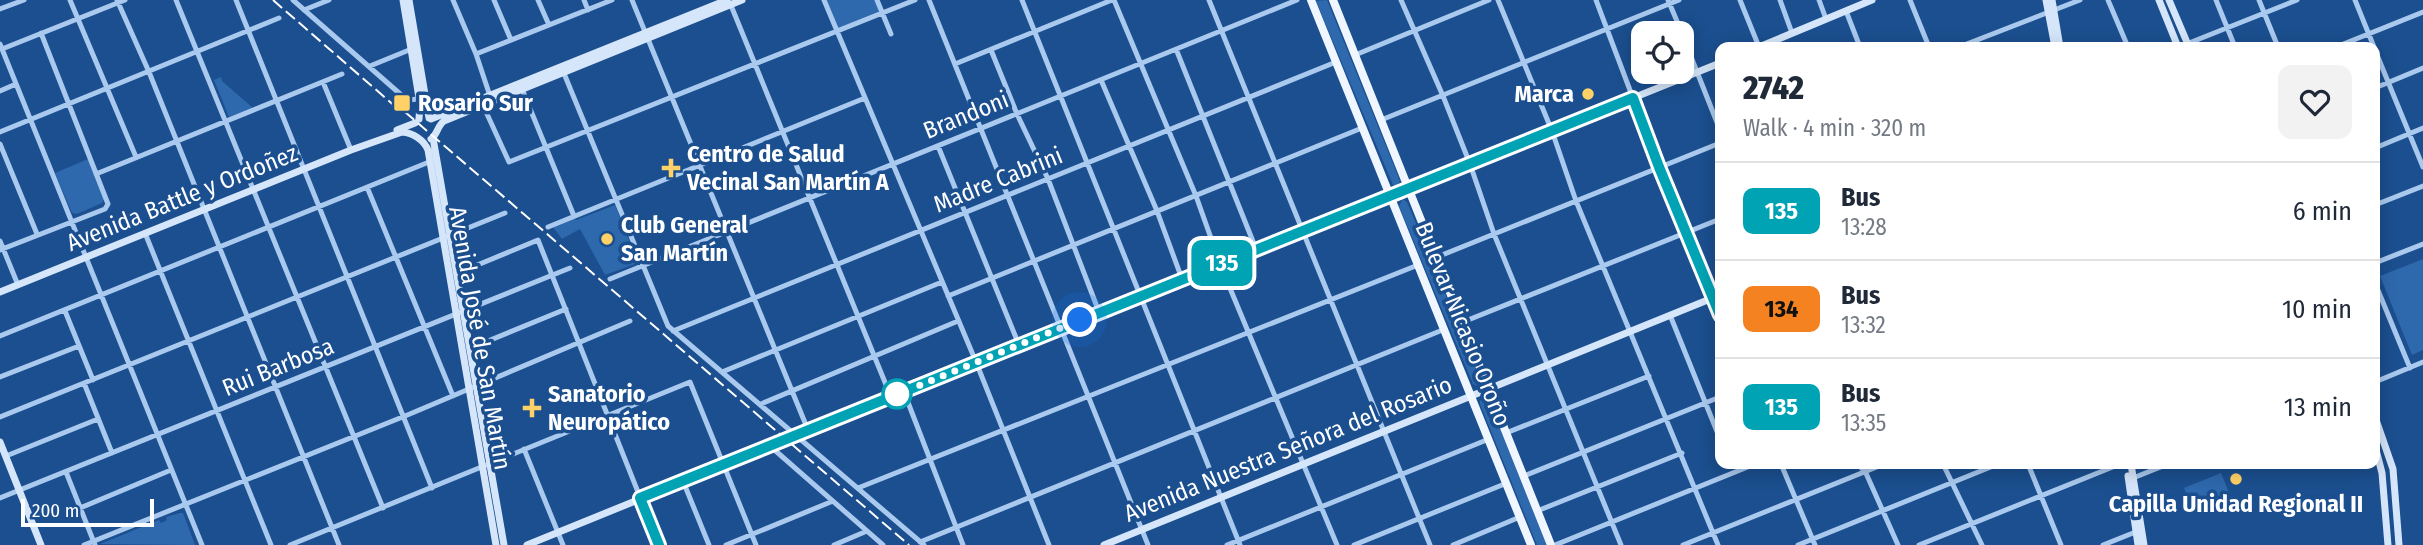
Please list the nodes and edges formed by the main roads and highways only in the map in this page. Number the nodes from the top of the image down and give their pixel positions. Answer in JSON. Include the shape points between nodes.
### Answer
{"nodes":[{"id":1,"x":1311,"y":0,"type":"edge"},
{"id":2,"x":1333,"y":0,"type":"edge"},
{"id":3,"x":1531,"y":545,"type":"edge"},
{"id":4,"x":1553,"y":545,"type":"edge"}],
"edges":[{"from":1,"to":3,"type":"main road","name":"Bulevar Nicasio Oroño"},
{"from":2,"to":4,"type":"main road","name":"Bulevar Nicasio Oroño"}]}
